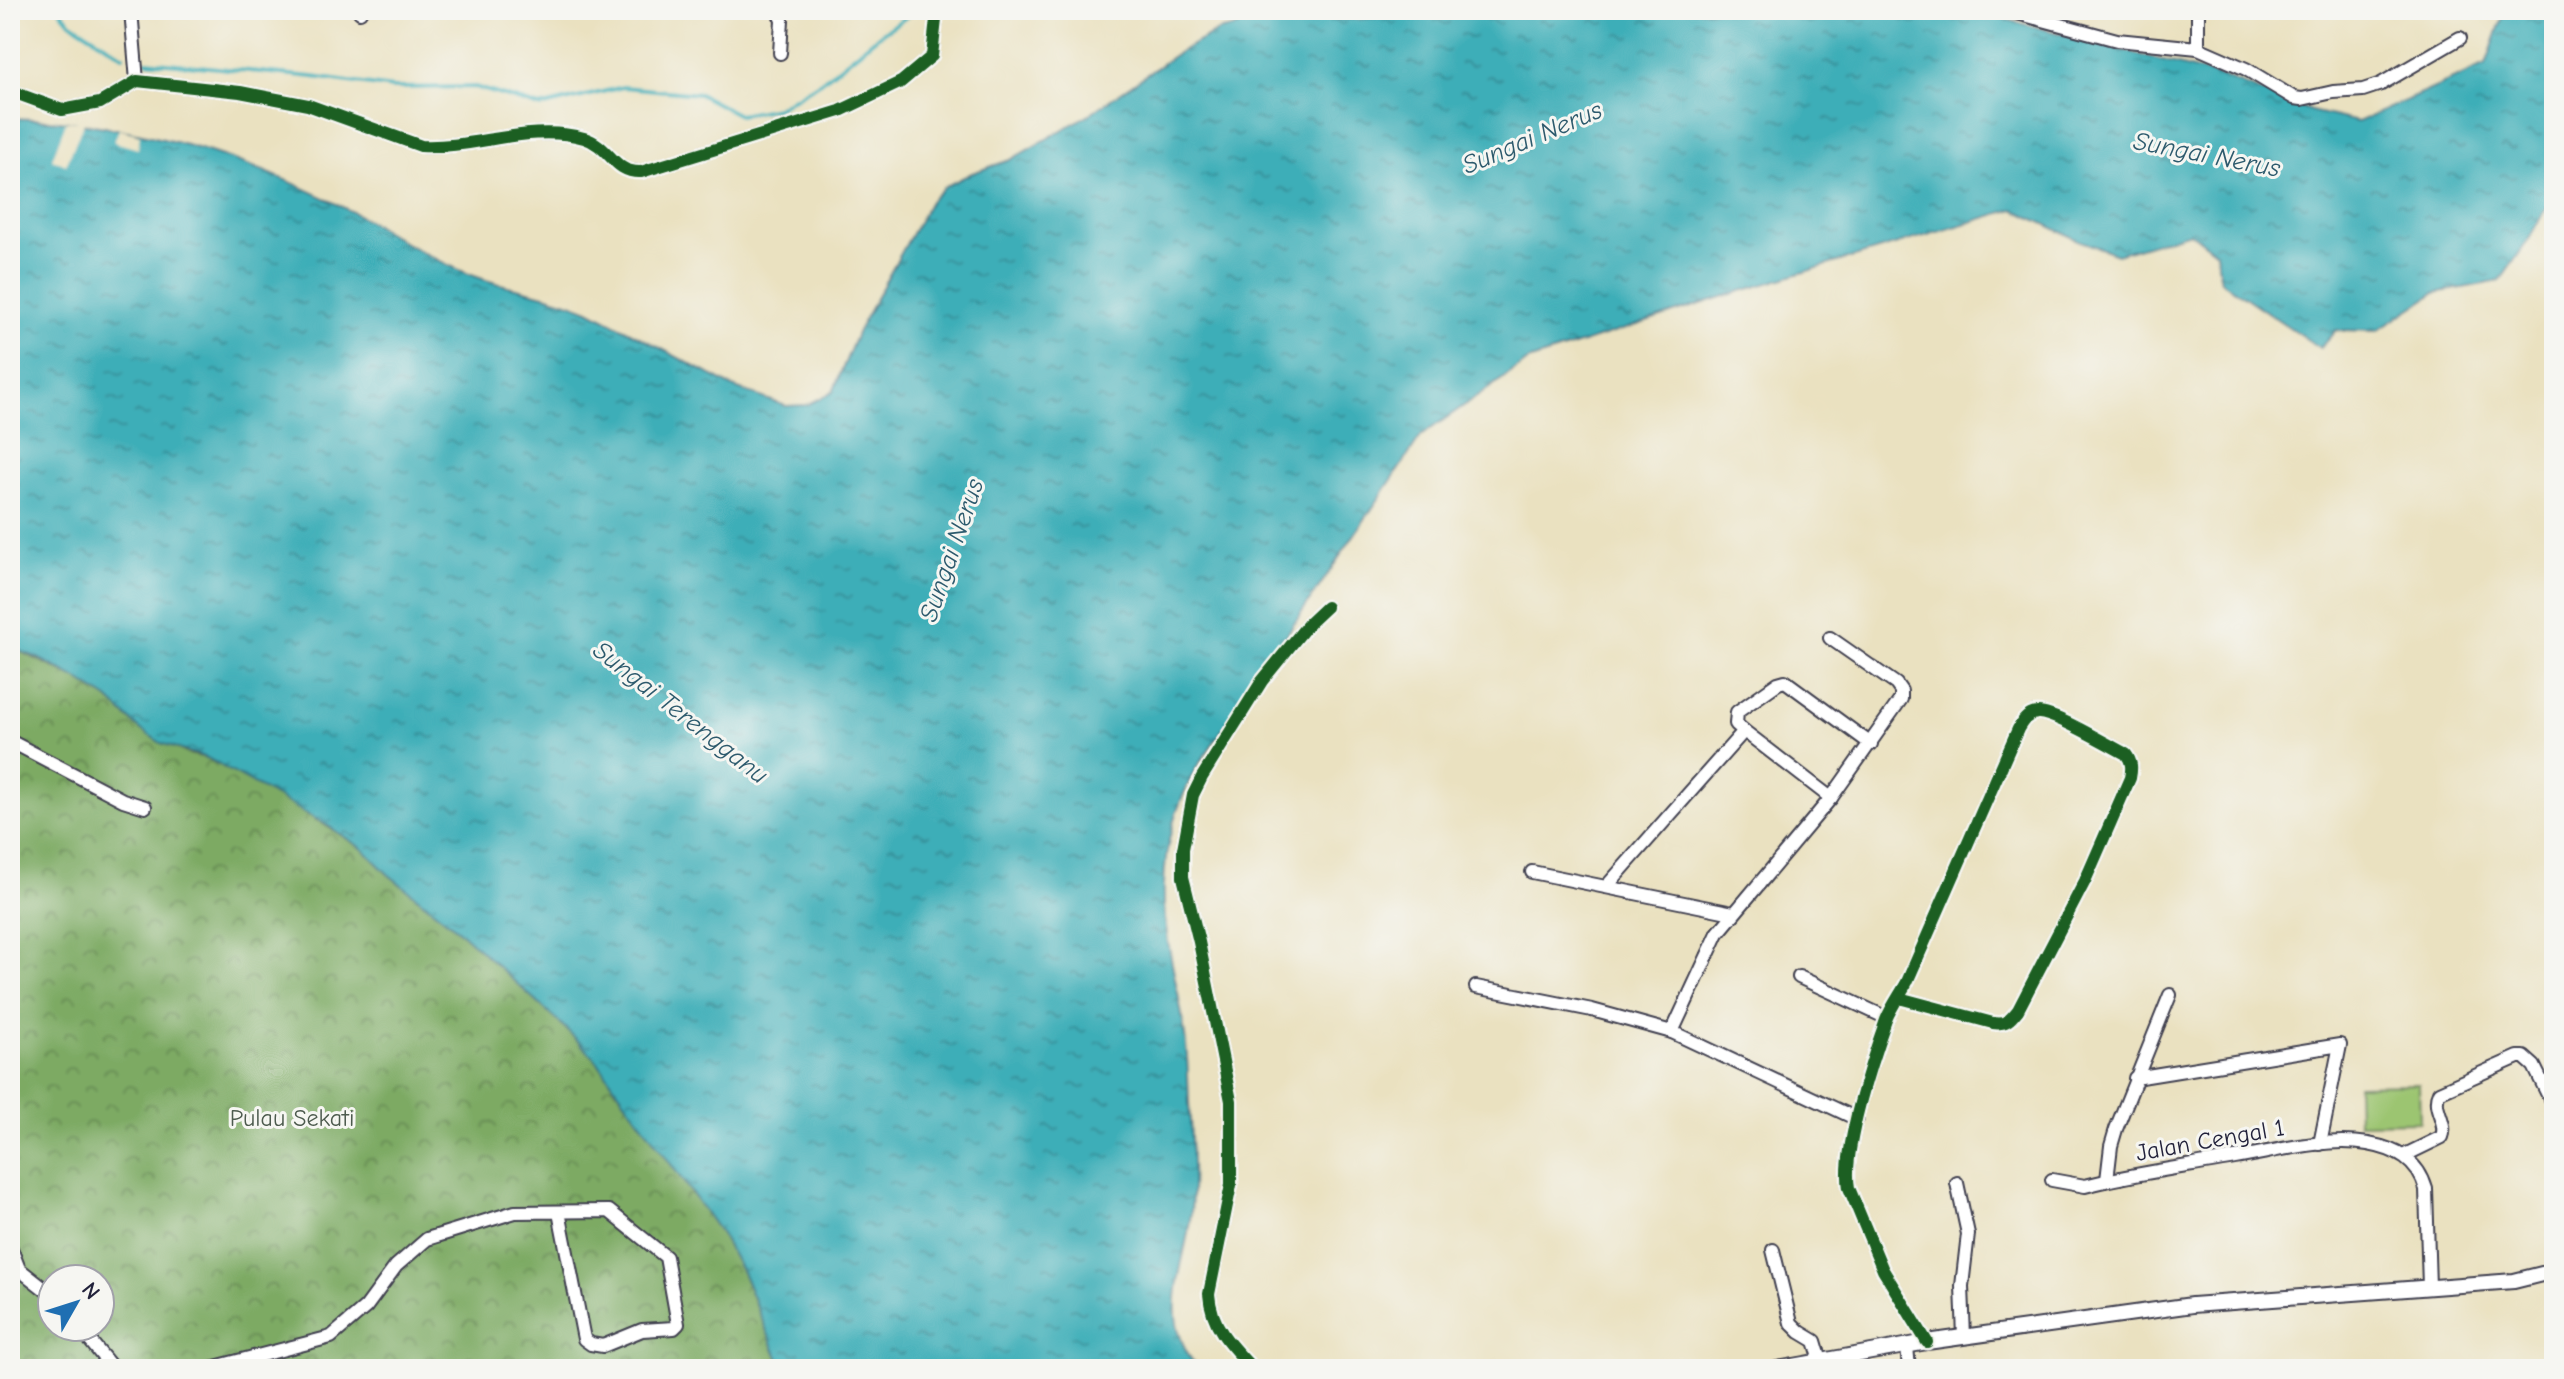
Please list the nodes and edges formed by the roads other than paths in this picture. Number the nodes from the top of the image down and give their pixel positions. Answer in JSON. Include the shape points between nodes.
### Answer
{"nodes":[{"id":1,"x":131,"y":10,"type":"edge"},
{"id":2,"x":777,"y":10,"type":"edge"},
{"id":3,"x":2006,"y":10,"type":"edge"},
{"id":4,"x":2198,"y":10,"type":"edge"},
{"id":5,"x":937,"y":12,"type":"edge"},
{"id":6,"x":2460,"y":38,"type":"dead end"},
{"id":7,"x":2198,"y":48,"type":"junction"},
{"id":8,"x":780,"y":53,"type":"dead end"},
{"id":9,"x":137,"y":81,"type":"junction"},
{"id":10,"x":10,"y":91,"type":"edge"},
{"id":11,"x":1326,"y":607,"type":"dead end"},
{"id":12,"x":1830,"y":638,"type":"dead end"},
{"id":13,"x":1744,"y":731,"type":"junction"},
{"id":14,"x":10,"y":741,"type":"edge"},
{"id":15,"x":1871,"y":744,"type":"junction"},
{"id":16,"x":1831,"y":798,"type":"junction"},
{"id":17,"x":145,"y":807,"type":"dead end"},
{"id":18,"x":1532,"y":872,"type":"dead end"},
{"id":19,"x":1606,"y":887,"type":"junction"},
{"id":20,"x":1733,"y":913,"type":"junction"},
{"id":21,"x":1799,"y":977,"type":"dead end"},
{"id":22,"x":1476,"y":987,"type":"dead end"},
{"id":23,"x":2170,"y":995,"type":"dead end"},
{"id":24,"x":1899,"y":998,"type":"junction"},
{"id":25,"x":1887,"y":1018,"type":"junction"},
{"id":26,"x":1672,"y":1032,"type":"junction"},
{"id":27,"x":2135,"y":1078,"type":"junction"},
{"id":28,"x":2554,"y":1107,"type":"edge"},
{"id":29,"x":1857,"y":1119,"type":"junction"},
{"id":30,"x":2320,"y":1144,"type":"junction"},
{"id":31,"x":2403,"y":1156,"type":"junction"},
{"id":32,"x":2052,"y":1180,"type":"dead end"},
{"id":33,"x":2107,"y":1180,"type":"junction"},
{"id":34,"x":1957,"y":1183,"type":"dead end"},
{"id":35,"x":559,"y":1212,"type":"dead end"},
{"id":36,"x":10,"y":1246,"type":"edge"},
{"id":37,"x":1773,"y":1250,"type":"dead end"},
{"id":38,"x":15,"y":1268,"type":"edge"},
{"id":39,"x":2554,"y":1271,"type":"edge"},
{"id":40,"x":36,"y":1283,"type":"edge"},
{"id":41,"x":2429,"y":1287,"type":"junction"},
{"id":42,"x":1964,"y":1337,"type":"junction"},
{"id":43,"x":1927,"y":1342,"type":"junction"},
{"id":44,"x":92,"y":1343,"type":"edge"},
{"id":45,"x":1907,"y":1346,"type":"junction"},
{"id":46,"x":1813,"y":1365,"type":"edge"},
{"id":47,"x":113,"y":1369,"type":"edge"},
{"id":48,"x":207,"y":1369,"type":"edge"},
{"id":49,"x":1253,"y":1369,"type":"edge"},
{"id":50,"x":1777,"y":1369,"type":"edge"},
{"id":51,"x":1909,"y":1369,"type":"edge"}],
"edges":[{"from":1,"to":9,"type":"street"},
{"from":2,"to":8,"type":"street","via":[[782,20]]},
{"from":3,"to":7,"type":"street","via":[[2117,40]]},
{"from":4,"to":7,"type":"street"},
{"from":5,"to":9,"type":"street","via":[[932,56],[897,84],[840,111],[641,172],[620,168],[600,145],[584,138],[552,134],[421,146],[308,105]]},
{"from":6,"to":7,"type":"street","via":[[2381,84],[2302,99]]},
{"from":9,"to":10,"type":"street","via":[[100,103],[62,110]]},
{"from":11,"to":49,"type":"street","via":[[1262,681],[1202,777],[1193,795],[1183,849],[1183,877],[1231,1101],[1231,1185],[1210,1309],[1218,1328]]},
{"from":12,"to":15,"type":"street","via":[[1901,691]]},
{"from":13,"to":15,"type":"street","via":[[1736,724],[1737,712],[1785,681]]},
{"from":13,"to":16,"type":"street"},
{"from":13,"to":19,"type":"street"},
{"from":14,"to":17,"type":"street"},
{"from":15,"to":16,"type":"street"},
{"from":16,"to":20,"type":"street"},
{"from":18,"to":19,"type":"street"},
{"from":19,"to":20,"type":"street"},
{"from":20,"to":26,"type":"street","via":[[1706,955]]},
{"from":21,"to":25,"type":"street"},
{"from":22,"to":26,"type":"street"},
{"from":23,"to":27,"type":"street"},
{"from":24,"to":24,"type":"street","via":[[2025,718],[2051,715],[2126,754],[2130,778],[2085,881],[2009,1021],[1993,1023]]},
{"from":24,"to":25,"type":"street"},
{"from":25,"to":29,"type":"street"},
{"from":26,"to":29,"type":"street"},
{"from":27,"to":30,"type":"street","via":[[2340,1045]]},
{"from":27,"to":33,"type":"street","via":[[2111,1146]]},
{"from":28,"to":31,"type":"street","via":[[2534,1066],[2518,1057],[2439,1092],[2442,1137]]},
{"from":29,"to":43,"type":"street","via":[[1847,1162],[1849,1188],[1883,1270]]},
{"from":30,"to":31,"type":"street","name":"Jalan Cengal 1","via":[[2370,1144]]},
{"from":30,"to":33,"type":"street","name":"Jalan Cengal 1"},
{"from":31,"to":41,"type":"street","via":[[2419,1170],[2426,1189]]},
{"from":32,"to":33,"type":"street","name":"Jalan Cengal 1","via":[[2080,1186]]},
{"from":34,"to":42,"type":"street","via":[[1968,1234]]},
{"from":35,"to":48,"type":"street","via":[[584,1339],[603,1346],[642,1330],[678,1324],[666,1257],[609,1211],[515,1212],[427,1239],[408,1252],[366,1307],[331,1337]]},
{"from":36,"to":38,"type":"street"},
{"from":37,"to":46,"type":"street","via":[[1791,1323],[1815,1341]]},
{"from":38,"to":40,"type":"street"},
{"from":39,"to":41,"type":"street","via":[[2514,1281]]},
{"from":41,"to":42,"type":"street","via":[[2192,1305]]},
{"from":42,"to":43,"type":"street"},
{"from":43,"to":45,"type":"street"},
{"from":44,"to":47,"type":"street"},
{"from":45,"to":46,"type":"street"},
{"from":45,"to":51,"type":"street"},
{"from":46,"to":50,"type":"street"}]}
